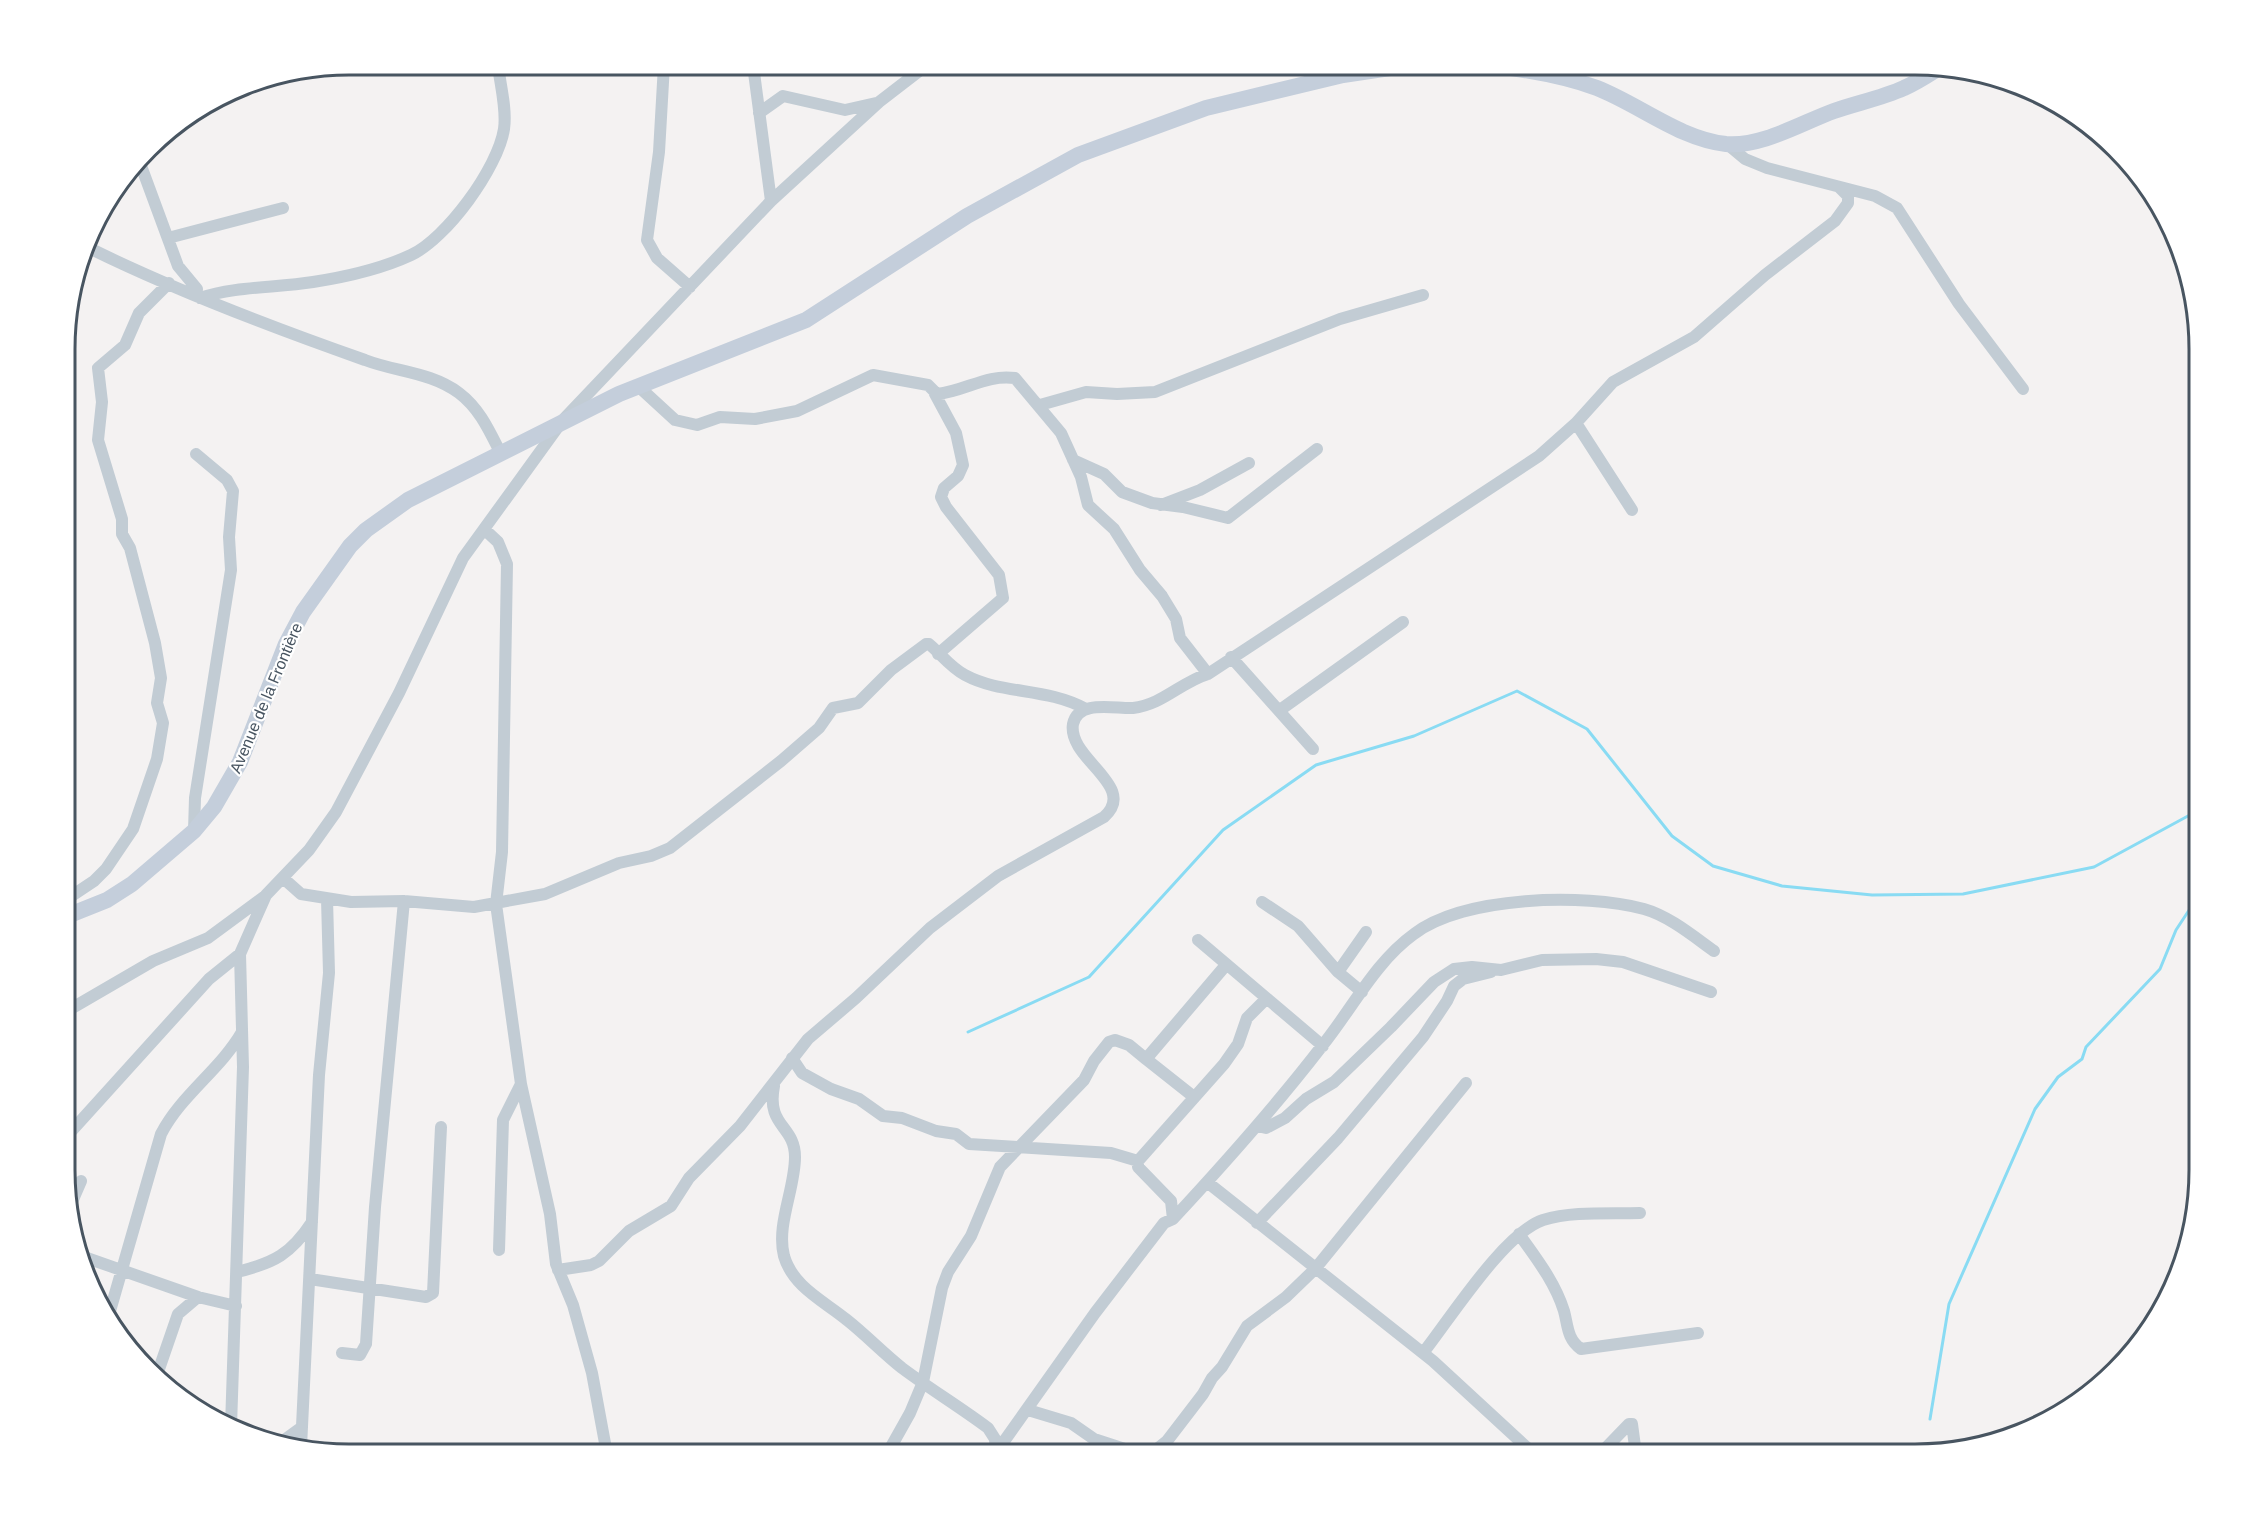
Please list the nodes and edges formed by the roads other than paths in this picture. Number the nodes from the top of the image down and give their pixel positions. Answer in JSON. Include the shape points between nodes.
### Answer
{"nodes":[{"id":1,"x":499,"y":75,"type":"edge"},
{"id":2,"x":663,"y":75,"type":"edge"},
{"id":3,"x":754,"y":75,"type":"edge"},
{"id":4,"x":913,"y":75,"type":"edge"},
{"id":5,"x":1343,"y":75,"type":"edge"},
{"id":6,"x":1555,"y":75,"type":"edge"},
{"id":7,"x":1926,"y":76,"type":"edge"},
{"id":8,"x":879,"y":102,"type":"junction"},
{"id":9,"x":759,"y":113,"type":"junction"},
{"id":10,"x":1727,"y":144,"type":"junction"},
{"id":11,"x":142,"y":169,"type":"edge"},
{"id":12,"x":1840,"y":188,"type":"junction"},
{"id":13,"x":771,"y":201,"type":"junction"},
{"id":14,"x":284,"y":208,"type":"dead end"},
{"id":15,"x":168,"y":238,"type":"junction"},
{"id":16,"x":94,"y":250,"type":"edge"},
{"id":17,"x":169,"y":283,"type":"junction"},
{"id":18,"x":690,"y":287,"type":"junction"},
{"id":19,"x":1423,"y":295,"type":"dead end"},
{"id":20,"x":198,"y":297,"type":"junction"},
{"id":21,"x":638,"y":386,"type":"junction"},
{"id":22,"x":2023,"y":389,"type":"dead end"},
{"id":23,"x":935,"y":394,"type":"junction"},
{"id":24,"x":1040,"y":405,"type":"junction"},
{"id":25,"x":563,"y":420,"type":"junction"},
{"id":26,"x":1576,"y":423,"type":"junction"},
{"id":27,"x":1317,"y":449,"type":"dead end"},
{"id":28,"x":500,"y":452,"type":"junction"},
{"id":29,"x":196,"y":454,"type":"dead end"},
{"id":30,"x":1073,"y":460,"type":"junction"},
{"id":31,"x":1249,"y":463,"type":"dead end"},
{"id":32,"x":1160,"y":505,"type":"junction"},
{"id":33,"x":1632,"y":510,"type":"dead end"},
{"id":34,"x":484,"y":529,"type":"junction"},
{"id":35,"x":1403,"y":622,"type":"dead end"},
{"id":36,"x":938,"y":654,"type":"junction"},
{"id":37,"x":1231,"y":657,"type":"junction"},
{"id":38,"x":1208,"y":674,"type":"junction"},
{"id":39,"x":1086,"y":709,"type":"junction"},
{"id":40,"x":1280,"y":710,"type":"junction"},
{"id":41,"x":1313,"y":749,"type":"dead end"},
{"id":42,"x":194,"y":831,"type":"junction"},
{"id":43,"x":283,"y":878,"type":"junction"},
{"id":44,"x":75,"y":894,"type":"edge"},
{"id":45,"x":266,"y":895,"type":"junction"},
{"id":46,"x":327,"y":899,"type":"junction"},
{"id":47,"x":404,"y":901,"type":"junction"},
{"id":48,"x":1262,"y":902,"type":"dead end"},
{"id":49,"x":496,"y":904,"type":"junction"},
{"id":50,"x":75,"y":913,"type":"edge"},
{"id":51,"x":1366,"y":932,"type":"dead end"},
{"id":52,"x":1198,"y":940,"type":"dead end"},
{"id":53,"x":1714,"y":951,"type":"dead end"},
{"id":54,"x":240,"y":954,"type":"junction"},
{"id":55,"x":1226,"y":965,"type":"junction"},
{"id":56,"x":1501,"y":970,"type":"junction"},
{"id":57,"x":1338,"y":972,"type":"junction"},
{"id":58,"x":1362,"y":992,"type":"junction"},
{"id":59,"x":1711,"y":992,"type":"dead end"},
{"id":60,"x":1265,"y":1000,"type":"junction"},
{"id":61,"x":75,"y":1006,"type":"edge"},
{"id":62,"x":243,"y":1030,"type":"junction"},
{"id":63,"x":1323,"y":1046,"type":"junction"},
{"id":64,"x":792,"y":1058,"type":"junction"},
{"id":65,"x":1146,"y":1059,"type":"junction"},
{"id":66,"x":1466,"y":1083,"type":"dead end"},
{"id":67,"x":521,"y":1084,"type":"junction"},
{"id":68,"x":774,"y":1086,"type":"junction"},
{"id":69,"x":1194,"y":1097,"type":"junction"},
{"id":70,"x":1257,"y":1126,"type":"junction"},
{"id":71,"x":75,"y":1127,"type":"edge"},
{"id":72,"x":441,"y":1127,"type":"dead end"},
{"id":73,"x":1022,"y":1146,"type":"junction"},
{"id":74,"x":1138,"y":1161,"type":"junction"},
{"id":75,"x":81,"y":1181,"type":"dead end"},
{"id":76,"x":1207,"y":1182,"type":"junction"},
{"id":77,"x":76,"y":1192,"type":"edge"},
{"id":78,"x":1640,"y":1213,"type":"dead end"},
{"id":79,"x":1173,"y":1219,"type":"junction"},
{"id":80,"x":312,"y":1221,"type":"junction"},
{"id":81,"x":1257,"y":1223,"type":"junction"},
{"id":82,"x":1519,"y":1234,"type":"junction"},
{"id":83,"x":499,"y":1250,"type":"dead end"},
{"id":84,"x":91,"y":1259,"type":"edge"},
{"id":85,"x":1315,"y":1269,"type":"junction"},
{"id":86,"x":558,"y":1270,"type":"junction"},
{"id":87,"x":124,"y":1272,"type":"junction"},
{"id":88,"x":237,"y":1272,"type":"junction"},
{"id":89,"x":310,"y":1279,"type":"junction"},
{"id":90,"x":368,"y":1288,"type":"junction"},
{"id":91,"x":198,"y":1297,"type":"junction"},
{"id":92,"x":236,"y":1306,"type":"junction"},
{"id":93,"x":112,"y":1307,"type":"edge"},
{"id":94,"x":1698,"y":1333,"type":"dead end"},
{"id":95,"x":342,"y":1353,"type":"dead end"},
{"id":96,"x":1423,"y":1353,"type":"junction"},
{"id":97,"x":159,"y":1368,"type":"edge"},
{"id":98,"x":923,"y":1382,"type":"junction"},
{"id":99,"x":1028,"y":1410,"type":"junction"},
{"id":100,"x":231,"y":1417,"type":"edge"},
{"id":101,"x":302,"y":1427,"type":"junction"},
{"id":102,"x":288,"y":1437,"type":"edge"},
{"id":103,"x":301,"y":1440,"type":"edge"},
{"id":104,"x":605,"y":1444,"type":"edge"},
{"id":105,"x":893,"y":1444,"type":"edge"},
{"id":106,"x":995,"y":1444,"type":"edge"},
{"id":107,"x":1002,"y":1444,"type":"edge"},
{"id":108,"x":1109,"y":1444,"type":"edge"},
{"id":109,"x":1162,"y":1444,"type":"edge"},
{"id":110,"x":1523,"y":1444,"type":"edge"},
{"id":111,"x":1610,"y":1444,"type":"edge"},
{"id":112,"x":1635,"y":1444,"type":"edge"}],
"edges":[{"from":1,"to":20,"type":"street","via":[[504,123],[490,166],[433,240],[412,255],[369,269],[314,282]]},
{"from":2,"to":18,"type":"street","via":[[659,152],[647,240],[657,258]]},
{"from":3,"to":9,"type":"street"},
{"from":4,"to":8,"type":"street"},
{"from":5,"to":21,"type":"street","name":"Avenue de la Frontière","via":[[1206,108],[1078,154],[967,216],[806,320]]},
{"from":6,"to":10,"type":"street","via":[[1599,89],[1687,132]]},
{"from":7,"to":10,"type":"street","via":[[1903,88],[1781,132]]},
{"from":8,"to":9,"type":"street","via":[[845,110],[783,96]]},
{"from":8,"to":13,"type":"street"},
{"from":9,"to":13,"type":"street"},
{"from":10,"to":12,"type":"street","via":[[1757,164]]},
{"from":11,"to":15,"type":"street"},
{"from":12,"to":22,"type":"street","via":[[1875,196],[1897,208],[1959,304]]},
{"from":12,"to":26,"type":"street","via":[[1848,196],[1848,203],[1835,221],[1694,337],[1613,381]]},
{"from":13,"to":18,"type":"street"},
{"from":14,"to":15,"type":"street"},
{"from":15,"to":20,"type":"street","via":[[178,266],[197,289]]},
{"from":16,"to":17,"type":"street"},
{"from":17,"to":20,"type":"street"},
{"from":17,"to":44,"type":"street","via":[[139,313],[125,345],[98,368],[97,379],[102,402],[98,440],[122,519],[122,534],[140,585],[161,678],[157,702],[163,723],[158,754],[133,829],[94,881]]},
{"from":18,"to":25,"type":"street"},
{"from":19,"to":24,"type":"street","via":[[1340,319],[1155,392],[1086,392]]},
{"from":20,"to":28,"type":"street","via":[[364,360],[439,382],[471,404]]},
{"from":21,"to":23,"type":"street","via":[[675,420],[697,425],[720,417],[761,419],[797,411],[873,375],[928,385]]},
{"from":21,"to":25,"type":"street","name":"Avenue de la Frontière"},
{"from":23,"to":24,"type":"street","via":[[962,390],[981,380],[1003,376],[1015,378]]},
{"from":23,"to":36,"type":"street","via":[[956,433],[963,465],[941,497],[999,575],[1003,598]]},
{"from":24,"to":30,"type":"street"},
{"from":25,"to":28,"type":"street","name":"Avenue de la Frontière"},
{"from":25,"to":34,"type":"street"},
{"from":26,"to":33,"type":"street"},
{"from":26,"to":37,"type":"street","via":[[1539,456]]},
{"from":27,"to":32,"type":"street","via":[[1228,518]]},
{"from":28,"to":42,"type":"street","name":"Avenue de la Frontière","via":[[408,500],[350,546],[303,612],[286,644],[240,762],[220,798]]},
{"from":29,"to":42,"type":"street","via":[[227,480],[233,501],[231,570],[195,798]]},
{"from":30,"to":32,"type":"street","via":[[1104,474],[1122,492]]},
{"from":30,"to":38,"type":"street","via":[[1088,505],[1114,529],[1162,596],[1176,619],[1180,638]]},
{"from":31,"to":32,"type":"street","via":[[1200,490]]},
{"from":34,"to":43,"type":"street","via":[[449,584],[399,693],[336,812]]},
{"from":34,"to":49,"type":"street","via":[[498,542],[507,564],[502,852]]},
{"from":35,"to":40,"type":"street"},
{"from":36,"to":39,"type":"street","via":[[965,675],[985,683],[1063,697]]},
{"from":36,"to":49,"type":"street","via":[[926,644],[891,670],[858,703],[836,706],[819,728],[782,761],[670,848],[619,862],[545,894]]},
{"from":37,"to":38,"type":"street"},
{"from":37,"to":40,"type":"street"},
{"from":38,"to":39,"type":"street","via":[[1143,706]]},
{"from":39,"to":64,"type":"street","via":[[1074,720],[1074,739],[1111,787],[1113,809],[998,876],[930,928]]},
{"from":40,"to":41,"type":"street"},
{"from":42,"to":50,"type":"street","name":"Avenue de la Frontière","via":[[132,884],[107,900]]},
{"from":43,"to":45,"type":"street"},
{"from":43,"to":46,"type":"street","via":[[301,894]]},
{"from":45,"to":54,"type":"street"},
{"from":45,"to":61,"type":"street","via":[[208,938],[153,961]]},
{"from":46,"to":47,"type":"street"},
{"from":46,"to":80,"type":"street","via":[[329,973]]},
{"from":47,"to":49,"type":"street","via":[[474,908]]},
{"from":47,"to":90,"type":"street"},
{"from":48,"to":57,"type":"street","via":[[1298,926]]},
{"from":49,"to":67,"type":"street"},
{"from":51,"to":57,"type":"street"},
{"from":52,"to":55,"type":"street"},
{"from":53,"to":58,"type":"street","via":[[1645,909],[1575,900],[1493,905],[1453,913],[1413,934],[1390,954]]},
{"from":54,"to":62,"type":"street"},
{"from":54,"to":71,"type":"street","via":[[209,979]]},
{"from":55,"to":60,"type":"street"},
{"from":55,"to":65,"type":"street"},
{"from":56,"to":59,"type":"street","via":[[1542,960],[1596,959],[1623,962]]},
{"from":56,"to":70,"type":"street","via":[[1454,969],[1434,982],[1334,1082],[1285,1118],[1266,1128]]},
{"from":56,"to":81,"type":"street","via":[[1463,979],[1454,986],[1423,1037],[1338,1138]]},
{"from":57,"to":58,"type":"street"},
{"from":58,"to":63,"type":"street"},
{"from":60,"to":63,"type":"street"},
{"from":60,"to":69,"type":"street","via":[[1247,1018],[1238,1044],[1224,1064]]},
{"from":62,"to":87,"type":"street","via":[[226,1056],[174,1112],[161,1134]]},
{"from":62,"to":88,"type":"street"},
{"from":63,"to":70,"type":"street"},
{"from":64,"to":68,"type":"street"},
{"from":64,"to":73,"type":"street","via":[[802,1073],[859,1099],[883,1116],[956,1134],[969,1144]]},
{"from":65,"to":69,"type":"street"},
{"from":65,"to":73,"type":"street","via":[[1129,1045],[1109,1042],[1084,1080]]},
{"from":66,"to":85,"type":"street"},
{"from":67,"to":83,"type":"street","via":[[503,1120]]},
{"from":67,"to":86,"type":"street","via":[[550,1214]]},
{"from":68,"to":86,"type":"street","via":[[689,1178],[671,1206],[629,1231],[599,1261]]},
{"from":68,"to":98,"type":"street","via":[[773,1113],[789,1135],[795,1155],[782,1238],[789,1268],[818,1299]]},
{"from":69,"to":74,"type":"street"},
{"from":70,"to":76,"type":"street"},
{"from":72,"to":90,"type":"street","via":[[433,1293],[426,1297]]},
{"from":73,"to":74,"type":"street","via":[[1111,1153]]},
{"from":73,"to":98,"type":"street","via":[[1000,1167],[971,1236],[948,1272]]},
{"from":74,"to":79,"type":"street","via":[[1138,1167],[1171,1201]]},
{"from":75,"to":77,"type":"street"},
{"from":76,"to":79,"type":"street"},
{"from":76,"to":81,"type":"street"},
{"from":78,"to":82,"type":"street","via":[[1567,1216],[1542,1221]]},
{"from":79,"to":99,"type":"street","via":[[1164,1223],[1095,1313]]},
{"from":80,"to":88,"type":"street","via":[[298,1242],[276,1260]]},
{"from":80,"to":89,"type":"street"},
{"from":81,"to":85,"type":"street"},
{"from":82,"to":94,"type":"street","via":[[1550,1279],[1571,1339],[1581,1349]]},
{"from":82,"to":96,"type":"street"},
{"from":84,"to":87,"type":"street"},
{"from":85,"to":96,"type":"street"},
{"from":85,"to":109,"type":"street","via":[[1247,1326],[1203,1394]]},
{"from":86,"to":104,"type":"street","via":[[570,1294],[592,1374]]},
{"from":87,"to":91,"type":"street"},
{"from":87,"to":93,"type":"street"},
{"from":88,"to":92,"type":"street"},
{"from":89,"to":90,"type":"street"},
{"from":89,"to":101,"type":"street"},
{"from":90,"to":95,"type":"street","via":[[365,1350],[360,1355]]},
{"from":91,"to":92,"type":"street"},
{"from":91,"to":97,"type":"street","via":[[178,1314]]},
{"from":92,"to":100,"type":"street"},
{"from":96,"to":110,"type":"street"},
{"from":98,"to":105,"type":"street"},
{"from":98,"to":106,"type":"street","via":[[988,1428]]},
{"from":99,"to":107,"type":"street"},
{"from":99,"to":108,"type":"street","via":[[1071,1424]]},
{"from":101,"to":102,"type":"street"},
{"from":101,"to":103,"type":"street"},
{"from":111,"to":112,"type":"street","via":[[1632,1424]]}]}
